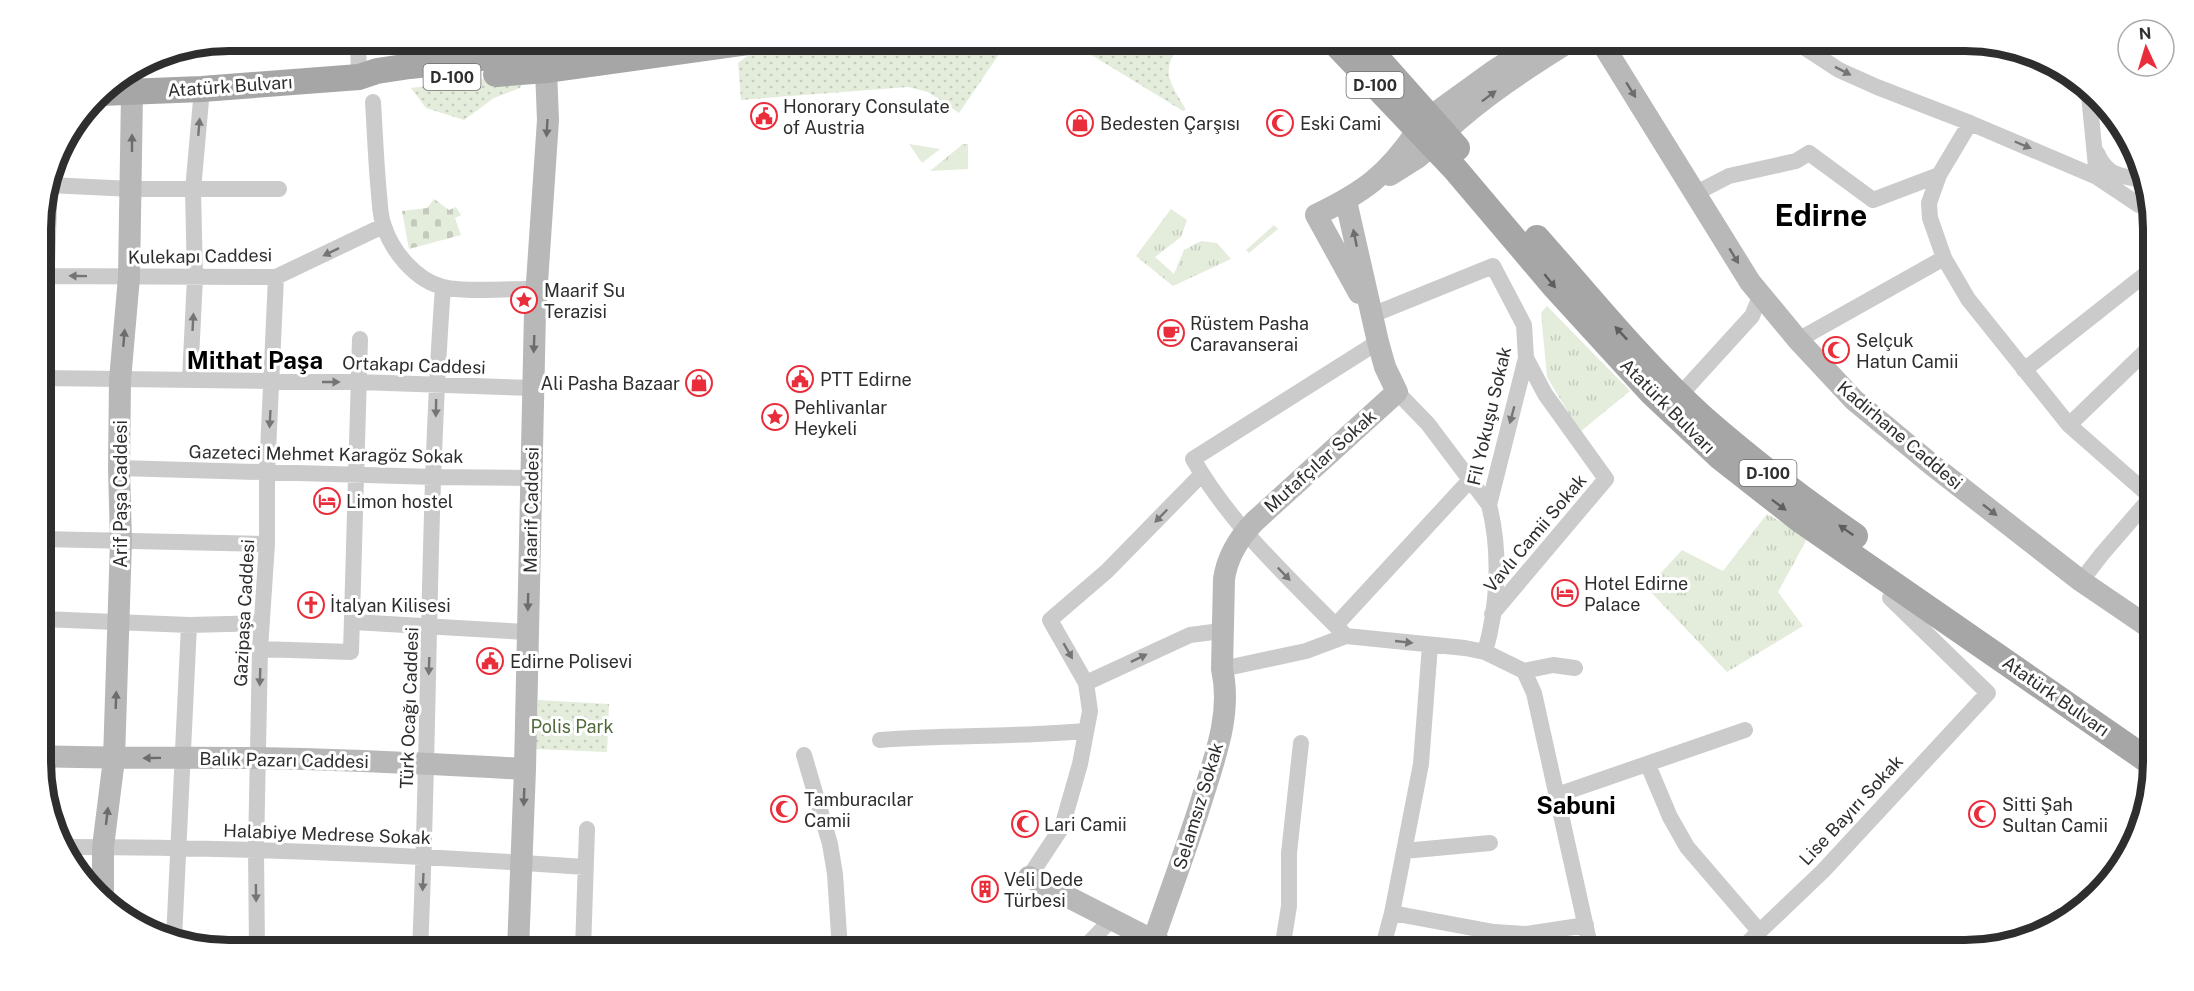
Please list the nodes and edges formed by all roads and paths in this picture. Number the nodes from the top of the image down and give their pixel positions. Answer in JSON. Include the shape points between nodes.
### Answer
{"nodes":[{"id":1,"x":358,"y":51,"type":"edge"},
{"id":2,"x":588,"y":51,"type":"edge"},
{"id":3,"x":641,"y":51,"type":"edge"},
{"id":4,"x":1343,"y":51,"type":"edge"},
{"id":5,"x":1369,"y":51,"type":"edge"},
{"id":6,"x":1525,"y":51,"type":"edge"},
{"id":7,"x":1556,"y":51,"type":"edge"},
{"id":8,"x":1607,"y":51,"type":"edge"},
{"id":9,"x":1810,"y":51,"type":"edge"},
{"id":10,"x":545,"y":61,"type":"junction"},
{"id":11,"x":359,"y":77,"type":"junction"},
{"id":12,"x":133,"y":81,"type":"edge"},
{"id":13,"x":202,"y":89,"type":"junction"},
{"id":14,"x":373,"y":102,"type":"dead end"},
{"id":15,"x":2090,"y":102,"type":"edge"},
{"id":16,"x":1970,"y":123,"type":"junction"},
{"id":17,"x":1433,"y":137,"type":"junction"},
{"id":18,"x":2095,"y":149,"type":"junction"},
{"id":19,"x":1939,"y":175,"type":"junction"},
{"id":20,"x":2097,"y":177,"type":"junction"},
{"id":21,"x":2135,"y":178,"type":"edge"},
{"id":22,"x":1375,"y":181,"type":"junction"},
{"id":23,"x":57,"y":184,"type":"edge"},
{"id":24,"x":132,"y":189,"type":"junction"},
{"id":25,"x":279,"y":189,"type":"dead end"},
{"id":26,"x":193,"y":190,"type":"junction"},
{"id":27,"x":1696,"y":193,"type":"junction"},
{"id":28,"x":1346,"y":201,"type":"junction"},
{"id":29,"x":2141,"y":207,"type":"edge"},
{"id":30,"x":383,"y":226,"type":"junction"},
{"id":31,"x":1944,"y":258,"type":"junction"},
{"id":32,"x":2143,"y":275,"type":"edge"},
{"id":33,"x":51,"y":276,"type":"edge"},
{"id":34,"x":129,"y":277,"type":"junction"},
{"id":35,"x":195,"y":277,"type":"junction"},
{"id":36,"x":276,"y":277,"type":"junction"},
{"id":37,"x":443,"y":287,"type":"junction"},
{"id":38,"x":536,"y":289,"type":"junction"},
{"id":39,"x":1760,"y":297,"type":"junction"},
{"id":40,"x":1372,"y":315,"type":"junction"},
{"id":41,"x":360,"y":339,"type":"dead end"},
{"id":42,"x":1798,"y":340,"type":"junction"},
{"id":43,"x":1378,"y":342,"type":"junction"},
{"id":44,"x":2143,"y":354,"type":"edge"},
{"id":45,"x":1526,"y":358,"type":"junction"},
{"id":46,"x":2024,"y":370,"type":"junction"},
{"id":47,"x":51,"y":378,"type":"edge"},
{"id":48,"x":120,"y":380,"type":"junction"},
{"id":49,"x":190,"y":380,"type":"junction"},
{"id":50,"x":272,"y":382,"type":"junction"},
{"id":51,"x":359,"y":382,"type":"junction"},
{"id":52,"x":436,"y":384,"type":"junction"},
{"id":53,"x":533,"y":388,"type":"junction"},
{"id":54,"x":1397,"y":392,"type":"junction"},
{"id":55,"x":1680,"y":395,"type":"junction"},
{"id":56,"x":2069,"y":425,"type":"junction"},
{"id":57,"x":1197,"y":466,"type":"junction"},
{"id":58,"x":118,"y":468,"type":"junction"},
{"id":59,"x":267,"y":472,"type":"junction"},
{"id":60,"x":356,"y":474,"type":"junction"},
{"id":61,"x":435,"y":477,"type":"junction"},
{"id":62,"x":532,"y":478,"type":"junction"},
{"id":63,"x":1470,"y":480,"type":"junction"},
{"id":64,"x":2143,"y":488,"type":"edge"},
{"id":65,"x":1489,"y":505,"type":"junction"},
{"id":66,"x":2143,"y":506,"type":"edge"},
{"id":67,"x":1244,"y":532,"type":"junction"},
{"id":68,"x":51,"y":539,"type":"edge"},
{"id":69,"x":121,"y":541,"type":"junction"},
{"id":70,"x":267,"y":544,"type":"junction"},
{"id":71,"x":2081,"y":581,"type":"junction"},
{"id":72,"x":1890,"y":598,"type":"dead end"},
{"id":73,"x":1492,"y":614,"type":"junction"},
{"id":74,"x":51,"y":619,"type":"edge"},
{"id":75,"x":119,"y":622,"type":"junction"},
{"id":76,"x":353,"y":622,"type":"junction"},
{"id":77,"x":262,"y":623,"type":"junction"},
{"id":78,"x":2143,"y":623,"type":"edge"},
{"id":79,"x":189,"y":625,"type":"junction"},
{"id":80,"x":431,"y":627,"type":"junction"},
{"id":81,"x":1341,"y":630,"type":"junction"},
{"id":82,"x":1221,"y":631,"type":"junction"},
{"id":83,"x":527,"y":632,"type":"junction"},
{"id":84,"x":1430,"y":645,"type":"junction"},
{"id":85,"x":261,"y":649,"type":"junction"},
{"id":86,"x":1485,"y":652,"type":"junction"},
{"id":87,"x":1575,"y":668,"type":"dead end"},
{"id":88,"x":1221,"y":669,"type":"junction"},
{"id":89,"x":1524,"y":671,"type":"junction"},
{"id":90,"x":1086,"y":683,"type":"junction"},
{"id":91,"x":1745,"y":730,"type":"dead end"},
{"id":92,"x":1086,"y":731,"type":"junction"},
{"id":93,"x":2143,"y":736,"type":"edge"},
{"id":94,"x":880,"y":740,"type":"dead end"},
{"id":95,"x":1301,"y":743,"type":"dead end"},
{"id":96,"x":804,"y":755,"type":"dead end"},
{"id":97,"x":51,"y":756,"type":"edge"},
{"id":98,"x":2143,"y":757,"type":"edge"},
{"id":99,"x":183,"y":758,"type":"junction"},
{"id":100,"x":257,"y":758,"type":"junction"},
{"id":101,"x":114,"y":759,"type":"junction"},
{"id":102,"x":426,"y":763,"type":"junction"},
{"id":103,"x":1648,"y":765,"type":"junction"},
{"id":104,"x":525,"y":769,"type":"junction"},
{"id":105,"x":1557,"y":795,"type":"junction"},
{"id":106,"x":587,"y":829,"type":"dead end"},
{"id":107,"x":1490,"y":843,"type":"dead end"},
{"id":108,"x":73,"y":847,"type":"edge"},
{"id":109,"x":104,"y":847,"type":"junction"},
{"id":110,"x":177,"y":848,"type":"junction"},
{"id":111,"x":256,"y":851,"type":"junction"},
{"id":112,"x":1404,"y":851,"type":"junction"},
{"id":113,"x":424,"y":857,"type":"junction"},
{"id":114,"x":520,"y":862,"type":"junction"},
{"id":115,"x":585,"y":867,"type":"junction"},
{"id":116,"x":1029,"y":877,"type":"joint"},
{"id":117,"x":103,"y":888,"type":"edge"},
{"id":118,"x":1392,"y":913,"type":"junction"},
{"id":119,"x":1112,"y":919,"type":"junction"},
{"id":120,"x":1586,"y":925,"type":"junction"},
{"id":121,"x":174,"y":932,"type":"edge"},
{"id":122,"x":1760,"y":932,"type":"junction"},
{"id":123,"x":257,"y":940,"type":"edge"},
{"id":124,"x":420,"y":940,"type":"edge"},
{"id":125,"x":518,"y":940,"type":"edge"},
{"id":126,"x":583,"y":940,"type":"edge"},
{"id":127,"x":839,"y":940,"type":"edge"},
{"id":128,"x":1092,"y":940,"type":"edge"},
{"id":129,"x":1144,"y":940,"type":"edge"},
{"id":130,"x":1152,"y":940,"type":"edge"},
{"id":131,"x":1283,"y":940,"type":"edge"},
{"id":132,"x":1385,"y":940,"type":"edge"},
{"id":133,"x":1589,"y":940,"type":"edge"},
{"id":134,"x":1751,"y":940,"type":"edge"}],
"edges":[{"from":1,"to":11,"type":"street"},
{"from":2,"to":10,"type":"main road","name":"Atatürk Bulvarı","number":"D-100"},
{"from":3,"to":10,"type":"main road","name":"Atatürk Bulvarı","number":"D-100"},
{"from":4,"to":17,"type":"main road","name":"Atatürk Bulvarı","number":"D-100"},
{"from":5,"to":17,"type":"main road","name":"Atatürk Bulvarı","number":"D-100"},
{"from":6,"to":17,"type":"street","via":[[1495,70]]},
{"from":17,"to":7,"type":"street","one_way":true},
{"from":8,"to":27,"type":"street","name":"Kadirhane Caddesi","one_way":true},
{"from":9,"to":16,"type":"street","one_way":true,"via":[[1839,70]]},
{"from":10,"to":11,"type":"main road","name":"Atatürk Bulvarı","number":"D-100","via":[[378,83]]},
{"from":10,"to":38,"type":"street","name":"Maarif Caddesi","one_way":true,"via":[[548,120]]},
{"from":11,"to":13,"type":"main road","name":"Atatürk Bulvarı","number":"D-100"},
{"from":12,"to":13,"type":"main road","name":"Atatürk Bulvarı","number":"D-100"},
{"from":24,"to":12,"type":"street","name":"Arif Paşa Caddesi","one_way":true},
{"from":26,"to":13,"type":"street","one_way":true},
{"from":14,"to":30,"type":"street"},
{"from":15,"to":18,"type":"street"},
{"from":16,"to":19,"type":"street"},
{"from":16,"to":20,"type":"street","one_way":true},
{"from":17,"to":22,"type":"street"},
{"from":17,"to":22,"type":"street","via":[[1400,169]]},
{"from":55,"to":17,"type":"main road","name":"Atatürk Bulvarı","number":"D-100","one_way":true},
{"from":17,"to":98,"type":"main road","name":"Atatürk Bulvarı","number":"D-100","one_way":true,"via":[[1555,286],[1651,392],[1720,457],[1798,519]]},
{"from":18,"to":20,"type":"street"},
{"from":18,"to":21,"type":"street","via":[[2107,170]]},
{"from":19,"to":27,"type":"street","via":[[1873,200],[1809,153],[1796,161],[1729,176]]},
{"from":19,"to":31,"type":"street","via":[[1929,203]]},
{"from":20,"to":29,"type":"street"},
{"from":22,"to":28,"type":"street"},
{"from":23,"to":24,"type":"street"},
{"from":24,"to":26,"type":"street"},
{"from":24,"to":34,"type":"street","name":"Arif Paşa Caddesi"},
{"from":25,"to":26,"type":"street"},
{"from":26,"to":35,"type":"street"},
{"from":27,"to":39,"type":"street","name":"Kadirhane Caddesi","one_way":true},
{"from":40,"to":28,"type":"street","one_way":true},
{"from":28,"to":40,"type":"street","via":[[1316,215]]},
{"from":30,"to":36,"type":"street","name":"Kulekapı Caddesi","one_way":true},
{"from":30,"to":37,"type":"street","via":[[393,245],[418,274]]},
{"from":31,"to":42,"type":"street"},
{"from":31,"to":46,"type":"street","via":[[1968,299]]},
{"from":32,"to":46,"type":"street"},
{"from":34,"to":33,"type":"street","name":"Kulekapı Caddesi","one_way":true},
{"from":34,"to":35,"type":"street","name":"Kulekapı Caddesi"},
{"from":48,"to":34,"type":"street","name":"Arif Paşa Caddesi","one_way":true},
{"from":35,"to":36,"type":"street","name":"Kulekapı Caddesi"},
{"from":49,"to":35,"type":"street","one_way":true},
{"from":36,"to":50,"type":"street","name":"Gazipaşa Caddesi"},
{"from":37,"to":38,"type":"street"},
{"from":37,"to":52,"type":"street","name":"Türk Ocağı Caddesi"},
{"from":38,"to":53,"type":"street","name":"Maarif Caddesi","one_way":true},
{"from":39,"to":42,"type":"street","name":"Kadirhane Caddesi"},
{"from":39,"to":55,"type":"street","via":[[1752,316]]},
{"from":40,"to":43,"type":"street"},
{"from":40,"to":45,"type":"street","name":"Fil Yokuşu Sokak","via":[[1493,266],[1524,325]]},
{"from":41,"to":51,"type":"street"},
{"from":42,"to":71,"type":"street","name":"Kadirhane Caddesi","one_way":true,"via":[[1854,400]]},
{"from":43,"to":54,"type":"street"},
{"from":43,"to":57,"type":"street"},
{"from":44,"to":56,"type":"street"},
{"from":45,"to":65,"type":"street","name":"Fil Yokuşu Sokak","one_way":true},
{"from":45,"to":73,"type":"street","name":"Vavlı Camii Sokak","via":[[1545,394],[1606,479]]},
{"from":46,"to":56,"type":"street"},
{"from":47,"to":48,"type":"street","name":"Ortakapı Caddesi"},
{"from":48,"to":49,"type":"street","name":"Ortakapı Caddesi"},
{"from":48,"to":58,"type":"street","name":"Arif Paşa Caddesi"},
{"from":49,"to":50,"type":"street","name":"Ortakapı Caddesi"},
{"from":50,"to":51,"type":"street","name":"Ortakapı Caddesi","one_way":true},
{"from":50,"to":59,"type":"street","name":"Gazipaşa Caddesi","one_way":true},
{"from":51,"to":52,"type":"street","name":"Ortakapı Caddesi"},
{"from":51,"to":60,"type":"street"},
{"from":52,"to":53,"type":"street","name":"Ortakapı Caddesi"},
{"from":52,"to":61,"type":"street","name":"Türk Ocağı Caddesi","one_way":true},
{"from":53,"to":62,"type":"street","name":"Maarif Caddesi"},
{"from":54,"to":63,"type":"street","via":[[1428,424]]},
{"from":54,"to":67,"type":"street","name":"Mutafçılar Sokak"},
{"from":93,"to":55,"type":"main road","name":"Atatürk Bulvarı","number":"D-100","one_way":true,"via":[[1802,499]]},
{"from":56,"to":64,"type":"street"},
{"from":57,"to":67,"type":"street"},
{"from":57,"to":90,"type":"street","one_way":true,"via":[[1107,571],[1050,620]]},
{"from":58,"to":59,"type":"street","name":"Gazeteci Mehmet Karagöz Sokak"},
{"from":58,"to":69,"type":"street","name":"Arif Paşa Caddesi"},
{"from":59,"to":60,"type":"street","name":"Gazeteci Mehmet Karagöz Sokak"},
{"from":59,"to":70,"type":"street","name":"Gazipaşa Caddesi"},
{"from":60,"to":61,"type":"street","name":"Gazeteci Mehmet Karagöz Sokak"},
{"from":60,"to":76,"type":"street"},
{"from":61,"to":62,"type":"street","name":"Gazeteci Mehmet Karagöz Sokak"},
{"from":61,"to":80,"type":"street","name":"Türk Ocağı Caddesi"},
{"from":62,"to":83,"type":"street","name":"Maarif Caddesi","one_way":true},
{"from":63,"to":65,"type":"street"},
{"from":63,"to":81,"type":"street"},
{"from":65,"to":73,"type":"street","name":"Fil Yokuşu Sokak","via":[[1494,524],[1496,576]]},
{"from":66,"to":71,"type":"street"},
{"from":67,"to":81,"type":"street","one_way":true},
{"from":67,"to":82,"type":"street","name":"Selamsız Sokak","via":[[1226,568]]},
{"from":68,"to":69,"type":"street"},
{"from":69,"to":70,"type":"street"},
{"from":69,"to":75,"type":"street","name":"Arif Paşa Caddesi"},
{"from":70,"to":77,"type":"street","name":"Gazipaşa Caddesi"},
{"from":71,"to":78,"type":"street","name":"Kadirhane Caddesi"},
{"from":72,"to":122,"type":"street","name":"Lise Bayırı Sokak","via":[[1988,693],[1823,871]]},
{"from":73,"to":86,"type":"street","name":"Fil Yokuşu Sokak"},
{"from":74,"to":75,"type":"street"},
{"from":75,"to":79,"type":"street"},
{"from":101,"to":75,"type":"street","name":"Arif Paşa Caddesi","one_way":true},
{"from":76,"to":80,"type":"street"},
{"from":76,"to":85,"type":"street","via":[[351,652]]},
{"from":77,"to":79,"type":"street"},
{"from":77,"to":85,"type":"street","name":"Gazipaşa Caddesi"},
{"from":79,"to":99,"type":"street"},
{"from":80,"to":83,"type":"street"},
{"from":80,"to":102,"type":"street","name":"Türk Ocağı Caddesi","one_way":true},
{"from":81,"to":84,"type":"street","one_way":true},
{"from":81,"to":88,"type":"street","via":[[1306,651]]},
{"from":82,"to":88,"type":"street","name":"Selamsız Sokak"},
{"from":90,"to":82,"type":"street","one_way":true,"via":[[1190,635]]},
{"from":83,"to":104,"type":"street","name":"Maarif Caddesi"},
{"from":84,"to":86,"type":"street"},
{"from":84,"to":112,"type":"street","via":[[1420,764]]},
{"from":85,"to":100,"type":"street","name":"Gazipaşa Caddesi","one_way":true},
{"from":86,"to":89,"type":"street"},
{"from":87,"to":89,"type":"street","via":[[1553,665]]},
{"from":88,"to":130,"type":"street","name":"Selamsız Sokak","via":[[1194,788]]},
{"from":89,"to":105,"type":"street","via":[[1534,693]]},
{"from":90,"to":92,"type":"street","via":[[1090,711]]},
{"from":91,"to":103,"type":"street"},
{"from":92,"to":94,"type":"street"},
{"from":92,"to":116,"type":"street","via":[[1062,827]]},
{"from":95,"to":131,"type":"street","via":[[1289,853],[1289,906]]},
{"from":96,"to":127,"type":"street","via":[[830,843]]},
{"from":97,"to":101,"type":"street","name":"Balık Pazarı Caddesi"},
{"from":99,"to":100,"type":"street","name":"Balık Pazarı Caddesi"},
{"from":99,"to":101,"type":"street","name":"Balık Pazarı Caddesi","one_way":true},
{"from":99,"to":110,"type":"street"},
{"from":100,"to":102,"type":"street","name":"Balık Pazarı Caddesi"},
{"from":100,"to":111,"type":"street","name":"Gazipaşa Caddesi"},
{"from":109,"to":101,"type":"street","name":"Arif Paşa Caddesi","one_way":true},
{"from":102,"to":104,"type":"street","name":"Balık Pazarı Caddesi"},
{"from":102,"to":113,"type":"street","name":"Türk Ocağı Caddesi"},
{"from":103,"to":105,"type":"street"},
{"from":103,"to":122,"type":"street","via":[[1687,847]]},
{"from":104,"to":114,"type":"street","name":"Maarif Caddesi","one_way":true},
{"from":105,"to":120,"type":"street"},
{"from":106,"to":115,"type":"street"},
{"from":107,"to":112,"type":"street"},
{"from":108,"to":109,"type":"street","name":"Halabiye Medrese Sokak"},
{"from":109,"to":110,"type":"street","name":"Halabiye Medrese Sokak"},
{"from":109,"to":117,"type":"street","name":"Arif Paşa Caddesi"},
{"from":110,"to":111,"type":"street","name":"Halabiye Medrese Sokak"},
{"from":110,"to":121,"type":"street"},
{"from":111,"to":113,"type":"street","name":"Halabiye Medrese Sokak"},
{"from":111,"to":123,"type":"street","name":"Gazipaşa Caddesi","one_way":true},
{"from":112,"to":118,"type":"street"},
{"from":113,"to":114,"type":"street","name":"Halabiye Medrese Sokak"},
{"from":113,"to":124,"type":"street","name":"Türk Ocağı Caddesi","one_way":true},
{"from":114,"to":115,"type":"street","name":"Halabiye Medrese Sokak"},
{"from":114,"to":125,"type":"street","name":"Maarif Caddesi"},
{"from":115,"to":126,"type":"street"},
{"from":116,"to":119,"type":"street"},
{"from":118,"to":120,"type":"street","via":[[1494,932],[1527,934]]},
{"from":118,"to":132,"type":"street"},
{"from":119,"to":128,"type":"street"},
{"from":119,"to":129,"type":"street"},
{"from":120,"to":133,"type":"street"},
{"from":122,"to":134,"type":"street","name":"Lise Bayırı Sokak"}]}
